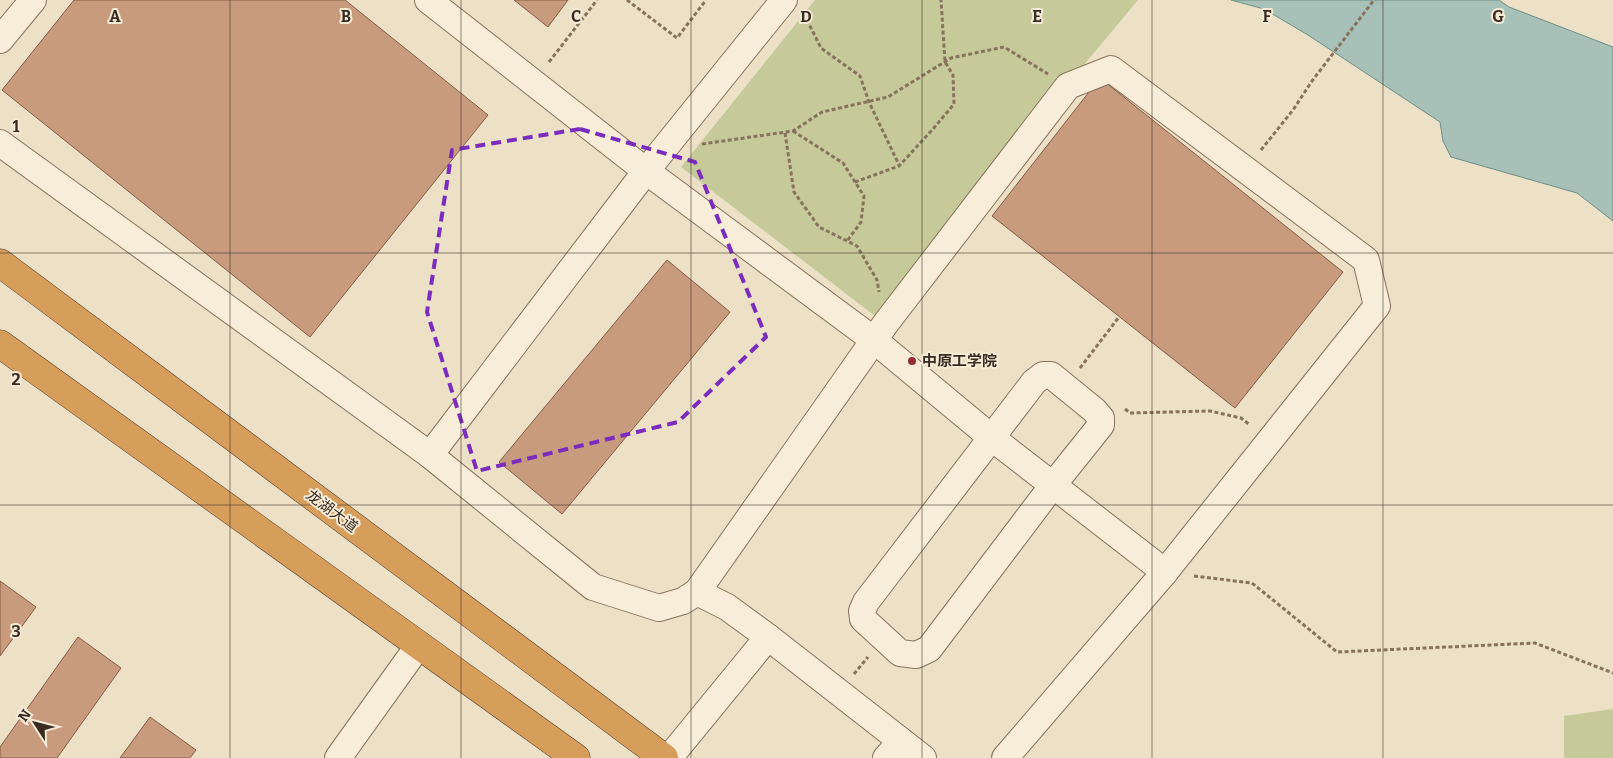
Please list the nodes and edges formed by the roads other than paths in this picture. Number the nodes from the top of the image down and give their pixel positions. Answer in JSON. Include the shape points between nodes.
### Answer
{"nodes":[{"id":1,"x":33,"y":0,"type":"edge"},
{"id":2,"x":428,"y":0,"type":"edge"},
{"id":3,"x":792,"y":4,"type":"edge"},
{"id":4,"x":0,"y":40,"type":"edge"},
{"id":5,"x":0,"y":144,"type":"edge"},
{"id":6,"x":646,"y":171,"type":"junction"},
{"id":7,"x":0,"y":263,"type":"edge"},
{"id":8,"x":880,"y":332,"type":"junction"},
{"id":9,"x":0,"y":344,"type":"edge"},
{"id":10,"x":992,"y":438,"type":"junction"},
{"id":11,"x":430,"y":455,"type":"junction"},
{"id":12,"x":1053,"y":486,"type":"junction"},
{"id":13,"x":1166,"y":572,"type":"junction"},
{"id":14,"x":697,"y":592,"type":"junction"},
{"id":15,"x":768,"y":637,"type":"junction"},
{"id":16,"x":419,"y":645,"type":"junction"},
{"id":17,"x":893,"y":749,"type":"edge"},
{"id":18,"x":338,"y":758,"type":"edge"},
{"id":19,"x":576,"y":758,"type":"edge"},
{"id":20,"x":664,"y":758,"type":"edge"},
{"id":21,"x":669,"y":758,"type":"edge"},
{"id":22,"x":923,"y":758,"type":"edge"},
{"id":23,"x":1005,"y":758,"type":"edge"}],
"edges":[{"from":1,"to":4,"type":"street"},
{"from":2,"to":6,"type":"street"},
{"from":3,"to":6,"type":"street"},
{"from":5,"to":11,"type":"street"},
{"from":6,"to":8,"type":"street"},
{"from":6,"to":11,"type":"street"},
{"from":7,"to":20,"type":"highway","name":"龙湖大道"},
{"from":8,"to":10,"type":"street"},
{"from":8,"to":13,"type":"street","via":[[1068,86],[1111,68],[1366,260],[1376,306]]},
{"from":8,"to":14,"type":"street"},
{"from":9,"to":16,"type":"highway"},
{"from":10,"to":12,"type":"street"},
{"from":10,"to":12,"type":"street","via":[[1043,374],[1051,375],[1067,386],[1102,418],[1101,425]]},
{"from":10,"to":12,"type":"street","via":[[862,611],[863,619],[900,653],[916,655],[929,649]]},
{"from":11,"to":14,"type":"street","via":[[593,587],[659,608],[683,601]]},
{"from":12,"to":13,"type":"street"},
{"from":13,"to":23,"type":"street"},
{"from":14,"to":15,"type":"street","via":[[727,607]]},
{"from":15,"to":17,"type":"street","via":[[839,691]]},
{"from":15,"to":21,"type":"street"},
{"from":16,"to":18,"type":"street"},
{"from":16,"to":19,"type":"highway"},
{"from":17,"to":22,"type":"street"}]}
